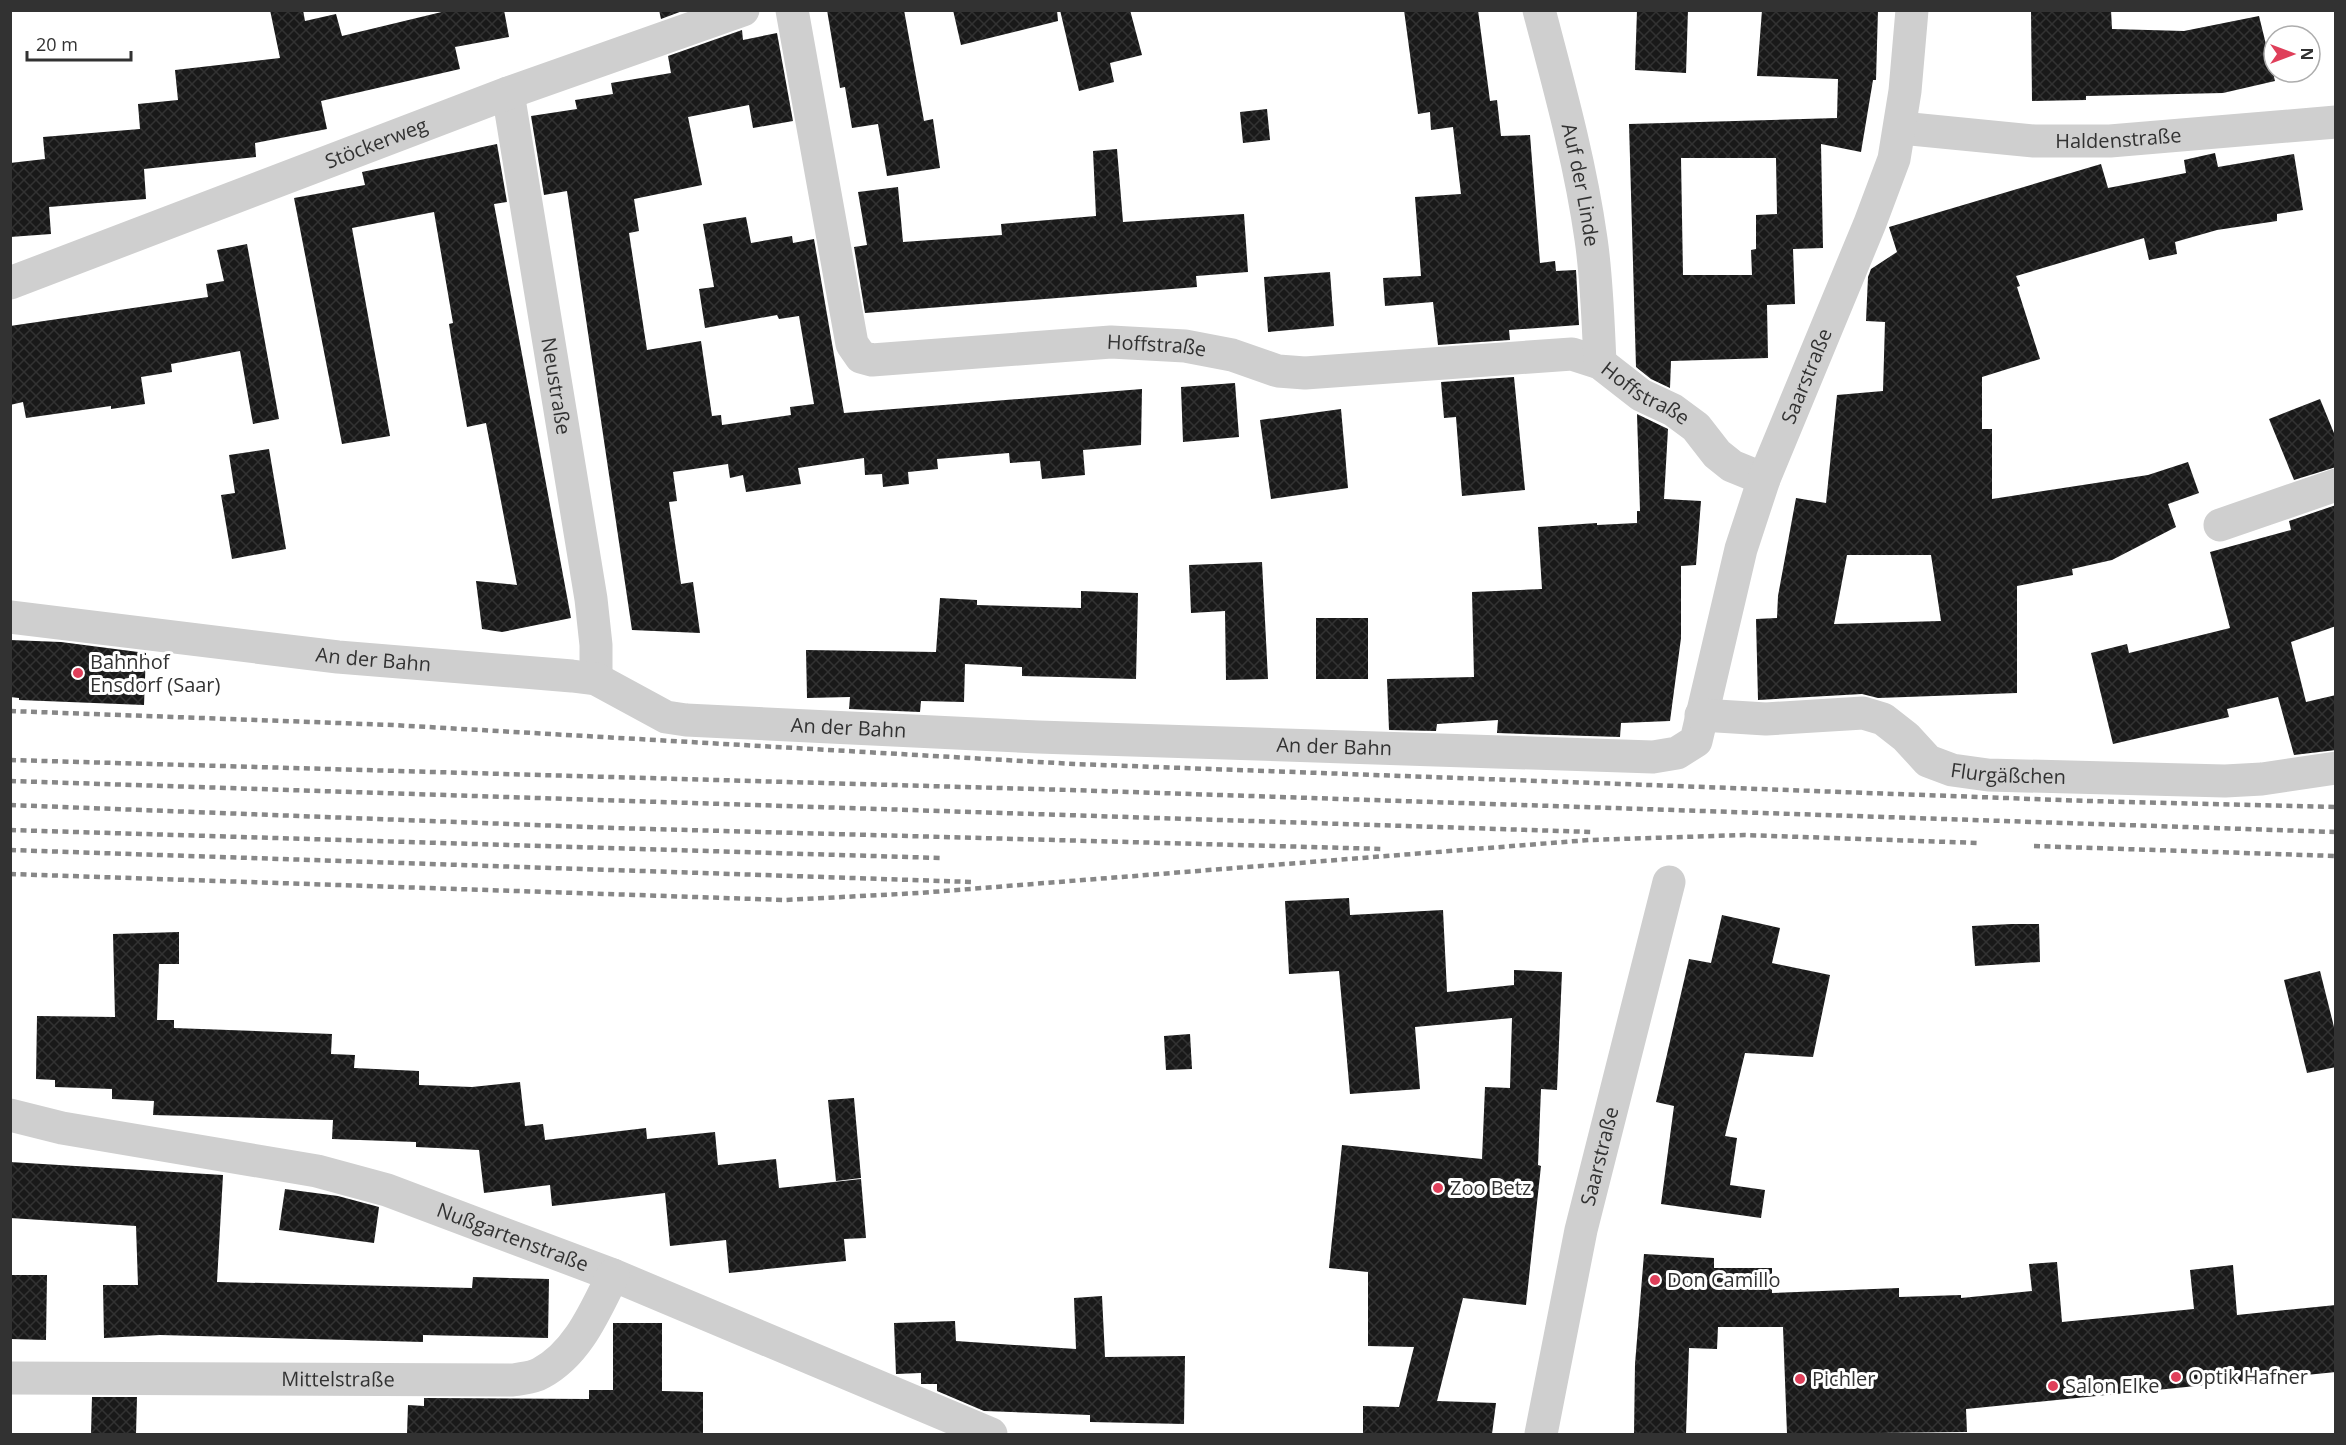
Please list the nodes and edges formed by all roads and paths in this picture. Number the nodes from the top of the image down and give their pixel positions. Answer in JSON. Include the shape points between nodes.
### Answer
{"nodes":[{"id":1,"x":742,"y":10,"type":"edge"},
{"id":2,"x":792,"y":10,"type":"edge"},
{"id":3,"x":1539,"y":10,"type":"edge"},
{"id":4,"x":1912,"y":10,"type":"edge"},
{"id":5,"x":508,"y":93,"type":"junction"},
{"id":6,"x":2336,"y":122,"type":"edge"},
{"id":7,"x":1901,"y":128,"type":"junction"},
{"id":8,"x":10,"y":283,"type":"edge"},
{"id":9,"x":1600,"y":363,"type":"junction"},
{"id":10,"x":1764,"y":479,"type":"junction"},
{"id":11,"x":2336,"y":485,"type":"edge"},
{"id":12,"x":2220,"y":525,"type":"dead end"},
{"id":13,"x":10,"y":617,"type":"edge"},
{"id":14,"x":596,"y":679,"type":"junction"},
{"id":15,"x":1699,"y":728,"type":"junction"},
{"id":16,"x":2336,"y":768,"type":"edge"},
{"id":17,"x":1669,"y":882,"type":"dead end"},
{"id":18,"x":10,"y":1115,"type":"edge"},
{"id":19,"x":613,"y":1275,"type":"junction"},
{"id":20,"x":10,"y":1378,"type":"edge"},
{"id":21,"x":992,"y":1434,"type":"edge"},
{"id":22,"x":1541,"y":1434,"type":"edge"}],
"edges":[{"from":1,"to":5,"type":"street","name":"Stöckerweg"},
{"from":2,"to":9,"type":"street","name":"Hoffstraße","via":[[852,344],[861,357],[872,360],[1111,342],[1185,346],[1232,355],[1278,371],[1305,373],[1549,354],[1572,354]]},
{"from":3,"to":9,"type":"street","name":"Auf der Linde","via":[[1584,196],[1596,282]]},
{"from":4,"to":7,"type":"street","name":"Saarstraße"},
{"from":5,"to":8,"type":"street","name":"Stöckerweg"},
{"from":5,"to":14,"type":"street","name":"Neustraße","via":[[591,599]]},
{"from":6,"to":7,"type":"street","name":"Haldenstraße","via":[[2110,141],[2034,141]]},
{"from":7,"to":10,"type":"street","name":"Saarstraße","via":[[1870,223]]},
{"from":9,"to":10,"type":"street","name":"Hoffstraße","via":[[1641,396],[1673,410],[1696,427],[1732,466]]},
{"from":10,"to":15,"type":"street","name":"Saarstraße","via":[[1741,549]]},
{"from":11,"to":12,"type":"street"},
{"from":13,"to":14,"type":"street","name":"An der Bahn","via":[[338,657]]},
{"from":14,"to":15,"type":"street","name":"An der Bahn","via":[[666,717],[686,720],[1038,736],[1653,756],[1677,753]]},
{"from":15,"to":16,"type":"street","name":"Flurgäßchen","via":[[1863,713],[1883,719],[1906,736],[1928,761],[1952,770],[1988,775],[2225,781]]},
{"from":17,"to":22,"type":"street","name":"Saarstraße","via":[[1581,1230]]},
{"from":18,"to":19,"type":"street","name":"Nußgartenstraße","via":[[62,1128],[317,1171],[387,1190]]},
{"from":19,"to":20,"type":"street","name":"Mittelstraße","via":[[585,1330],[564,1357],[540,1374],[513,1380]]},
{"from":19,"to":21,"type":"street","name":"Nußgartenstraße"}]}
